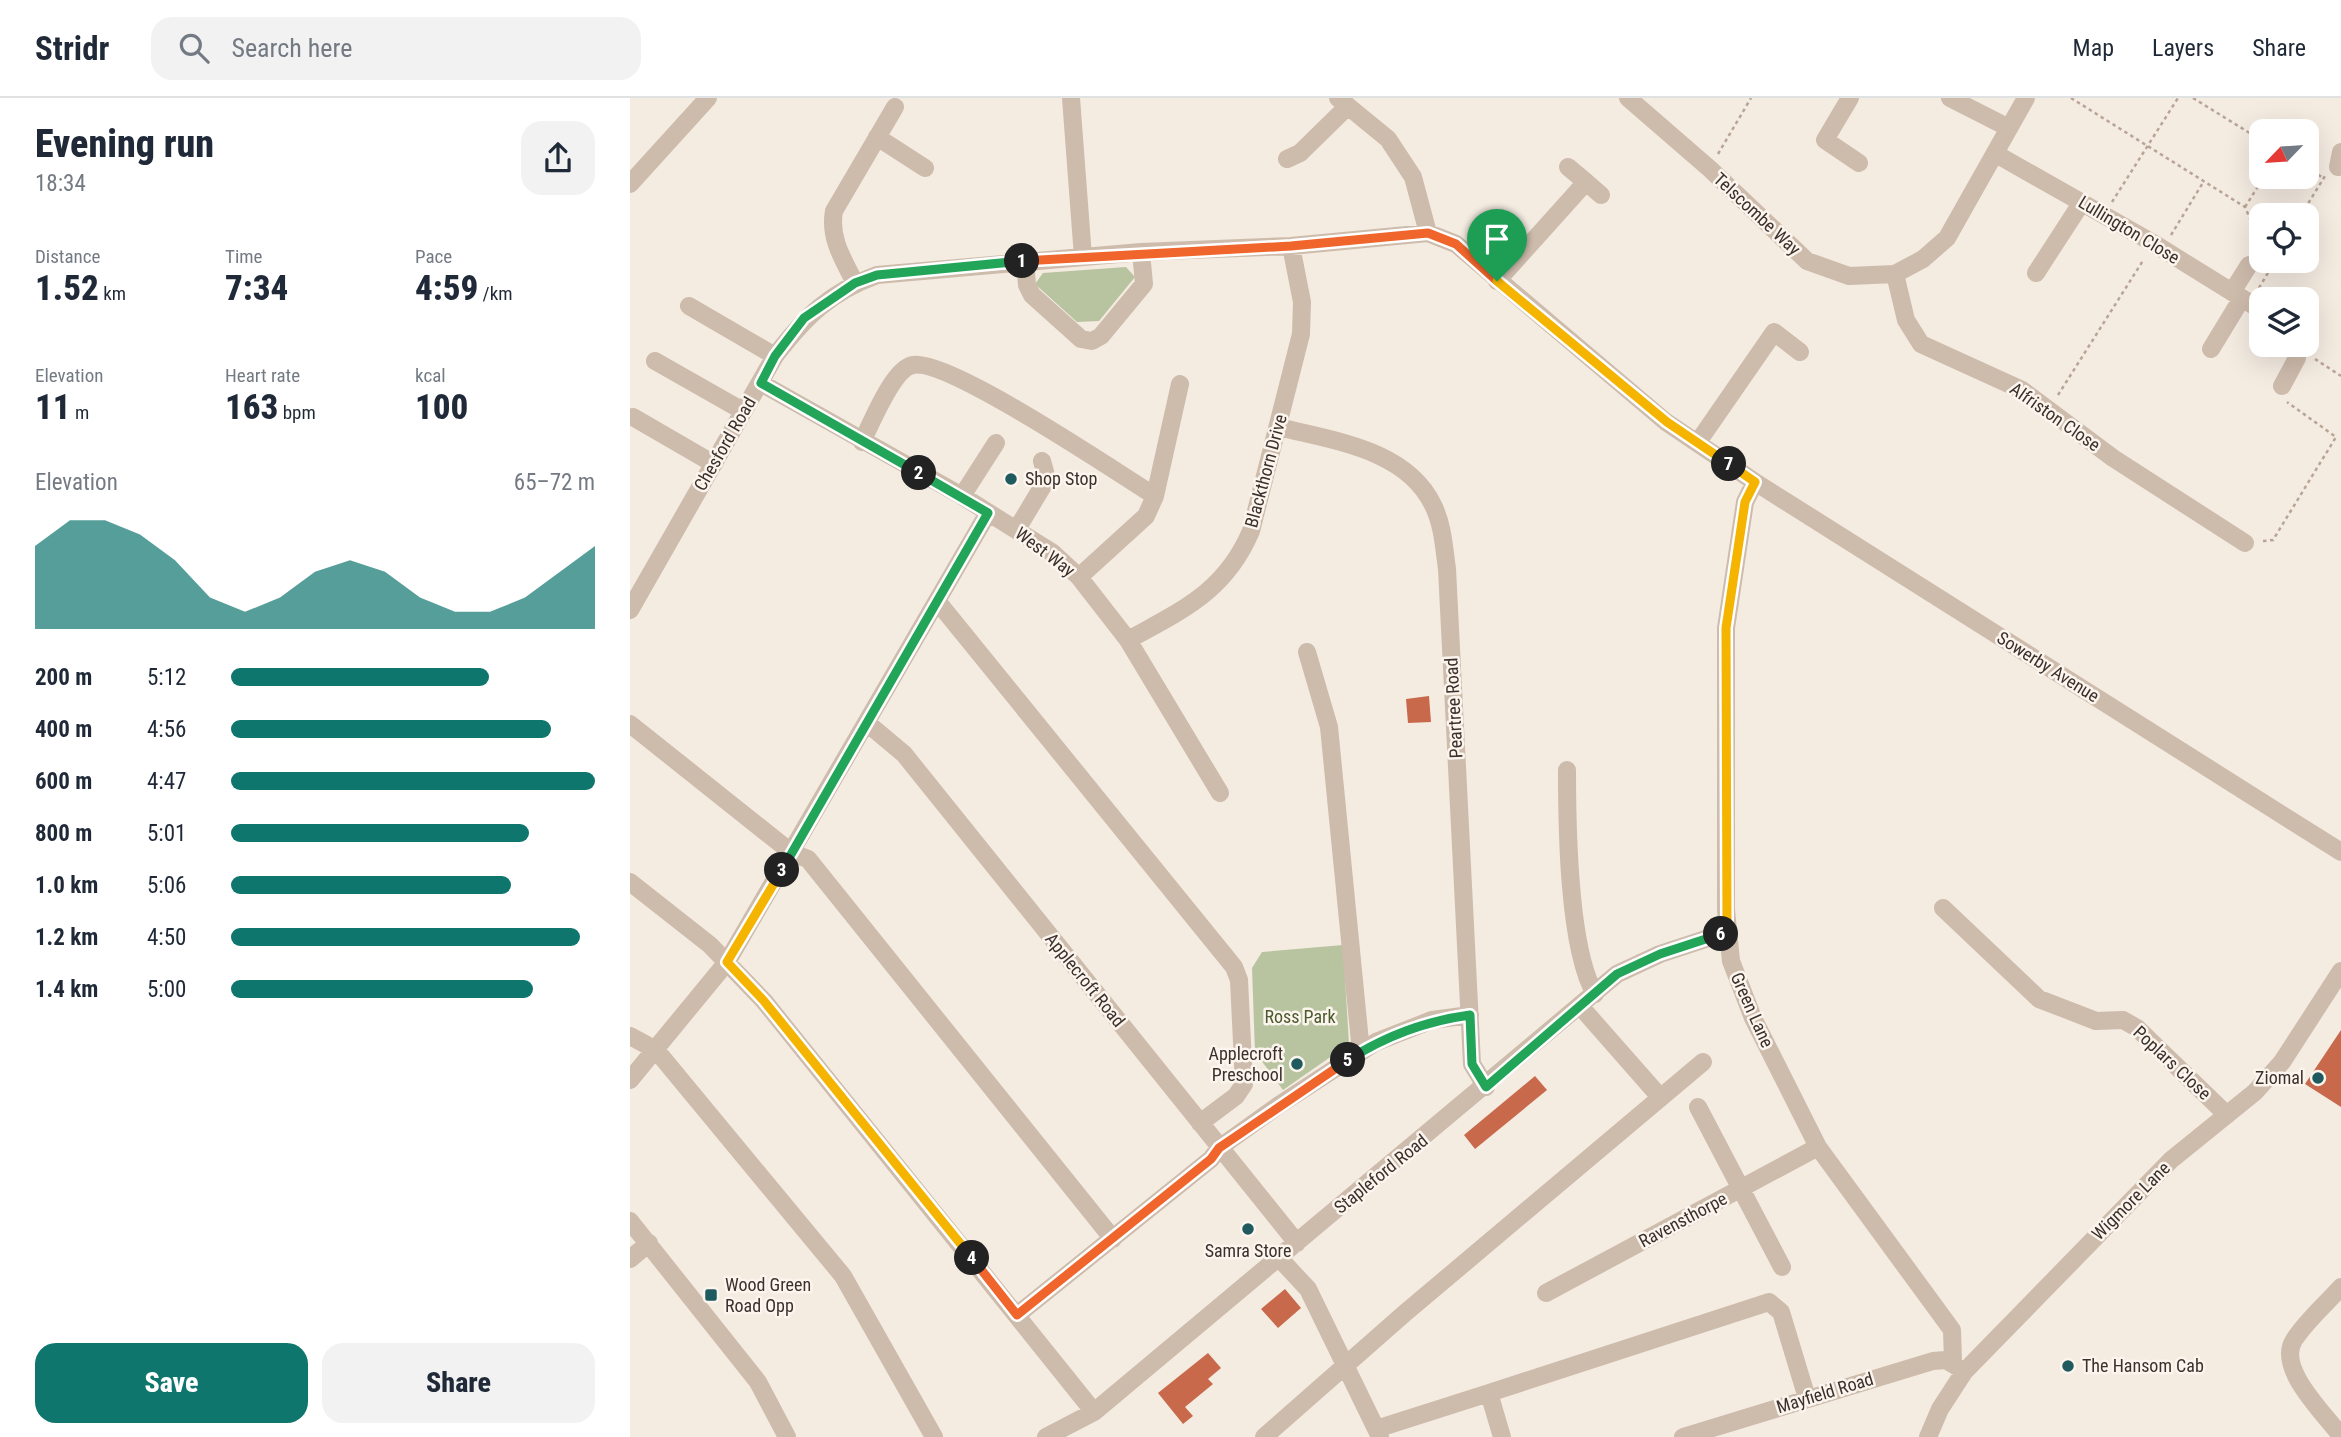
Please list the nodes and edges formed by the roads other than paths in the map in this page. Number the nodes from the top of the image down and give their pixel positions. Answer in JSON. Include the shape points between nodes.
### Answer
{"nodes":[{"id":1,"x":708,"y":98,"type":"edge"},
{"id":2,"x":1070,"y":98,"type":"edge"},
{"id":3,"x":1628,"y":98,"type":"edge"},
{"id":4,"x":1850,"y":98,"type":"edge"},
{"id":5,"x":1950,"y":98,"type":"edge"},
{"id":6,"x":2026,"y":98,"type":"edge"},
{"id":7,"x":1343,"y":102,"type":"edge"},
{"id":8,"x":895,"y":107,"type":"dead end"},
{"id":9,"x":2009,"y":128,"type":"junction"},
{"id":10,"x":877,"y":137,"type":"junction"},
{"id":11,"x":1996,"y":154,"type":"junction"},
{"id":12,"x":1287,"y":159,"type":"dead end"},
{"id":13,"x":1859,"y":163,"type":"dead end"},
{"id":14,"x":1568,"y":167,"type":"dead end"},
{"id":15,"x":925,"y":168,"type":"dead end"},
{"id":16,"x":631,"y":182,"type":"edge"},
{"id":17,"x":1586,"y":182,"type":"junction"},
{"id":18,"x":1601,"y":195,"type":"dead end"},
{"id":19,"x":2082,"y":202,"type":"junction"},
{"id":20,"x":1428,"y":233,"type":"junction"},
{"id":21,"x":1291,"y":246,"type":"junction"},
{"id":22,"x":1141,"y":252,"type":"junction"},
{"id":23,"x":1083,"y":257,"type":"junction"},
{"id":24,"x":1025,"y":261,"type":"junction"},
{"id":25,"x":2249,"y":265,"type":"dead end"},
{"id":26,"x":2036,"y":273,"type":"dead end"},
{"id":27,"x":1895,"y":274,"type":"junction"},
{"id":28,"x":1497,"y":281,"type":"junction"},
{"id":29,"x":855,"y":283,"type":"junction"},
{"id":30,"x":2246,"y":301,"type":"edge"},
{"id":31,"x":689,"y":306,"type":"dead end"},
{"id":32,"x":2211,"y":349,"type":"dead end"},
{"id":33,"x":1800,"y":352,"type":"dead end"},
{"id":34,"x":775,"y":356,"type":"junction"},
{"id":35,"x":2297,"y":357,"type":"edge"},
{"id":36,"x":655,"y":361,"type":"dead end"},
{"id":37,"x":761,"y":383,"type":"junction"},
{"id":38,"x":1180,"y":384,"type":"dead end"},
{"id":39,"x":2282,"y":386,"type":"road end"},
{"id":40,"x":743,"y":411,"type":"junction"},
{"id":41,"x":634,"y":417,"type":"dead end"},
{"id":42,"x":1279,"y":427,"type":"junction"},
{"id":43,"x":862,"y":442,"type":"junction"},
{"id":44,"x":1698,"y":442,"type":"junction"},
{"id":45,"x":996,"y":443,"type":"dead end"},
{"id":46,"x":1042,"y":461,"type":"dead end"},
{"id":47,"x":714,"y":464,"type":"junction"},
{"id":48,"x":1755,"y":482,"type":"junction"},
{"id":49,"x":962,"y":496,"type":"junction"},
{"id":50,"x":1155,"y":496,"type":"junction"},
{"id":51,"x":988,"y":513,"type":"junction"},
{"id":52,"x":1017,"y":530,"type":"junction"},
{"id":53,"x":2245,"y":543,"type":"road end"},
{"id":54,"x":1079,"y":577,"type":"junction"},
{"id":55,"x":937,"y":601,"type":"junction"},
{"id":56,"x":630,"y":610,"type":"edge"},
{"id":57,"x":1128,"y":640,"type":"junction"},
{"id":58,"x":1307,"y":652,"type":"dead end"},
{"id":59,"x":867,"y":723,"type":"junction"},
{"id":60,"x":630,"y":724,"type":"edge"},
{"id":61,"x":1567,"y":770,"type":"dead end"},
{"id":62,"x":1220,"y":793,"type":"dead end"},
{"id":63,"x":2341,"y":852,"type":"edge"},
{"id":64,"x":792,"y":853,"type":"junction"},
{"id":65,"x":630,"y":882,"type":"edge"},
{"id":66,"x":1943,"y":908,"type":"dead end"},
{"id":67,"x":1727,"y":932,"type":"junction"},
{"id":68,"x":727,"y":962,"type":"junction"},
{"id":69,"x":2341,"y":971,"type":"edge"},
{"id":70,"x":1595,"y":994,"type":"junction"},
{"id":71,"x":1580,"y":1006,"type":"junction"},
{"id":72,"x":1470,"y":1015,"type":"junction"},
{"id":73,"x":630,"y":1037,"type":"edge"},
{"id":74,"x":656,"y":1050,"type":"junction"},
{"id":75,"x":1361,"y":1052,"type":"junction"},
{"id":76,"x":1703,"y":1062,"type":"dead end"},
{"id":77,"x":630,"y":1080,"type":"edge"},
{"id":78,"x":1486,"y":1087,"type":"junction"},
{"id":79,"x":1660,"y":1097,"type":"junction"},
{"id":80,"x":1698,"y":1107,"type":"dead end"},
{"id":81,"x":2227,"y":1115,"type":"junction"},
{"id":82,"x":1200,"y":1124,"type":"junction"},
{"id":83,"x":1818,"y":1147,"type":"junction"},
{"id":84,"x":1219,"y":1148,"type":"junction"},
{"id":85,"x":1742,"y":1189,"type":"junction"},
{"id":86,"x":630,"y":1221,"type":"edge"},
{"id":87,"x":1113,"y":1239,"type":"junction"},
{"id":88,"x":649,"y":1242,"type":"junction"},
{"id":89,"x":1297,"y":1242,"type":"junction"},
{"id":90,"x":630,"y":1259,"type":"edge"},
{"id":91,"x":1280,"y":1259,"type":"junction"},
{"id":92,"x":1782,"y":1267,"type":"dead end"},
{"id":93,"x":2341,"y":1287,"type":"edge"},
{"id":94,"x":1546,"y":1293,"type":"dead end"},
{"id":95,"x":1017,"y":1315,"type":"junction"},
{"id":96,"x":1346,"y":1367,"type":"junction"},
{"id":97,"x":1959,"y":1367,"type":"junction"},
{"id":98,"x":1489,"y":1393,"type":"junction"},
{"id":99,"x":1807,"y":1398,"type":"junction"},
{"id":100,"x":1094,"y":1412,"type":"junction"},
{"id":101,"x":1378,"y":1433,"type":"edge"},
{"id":102,"x":2341,"y":1436,"type":"edge"},
{"id":103,"x":787,"y":1437,"type":"edge"},
{"id":104,"x":934,"y":1437,"type":"edge"},
{"id":105,"x":1046,"y":1437,"type":"edge"},
{"id":106,"x":1264,"y":1437,"type":"edge"},
{"id":107,"x":1502,"y":1437,"type":"edge"},
{"id":108,"x":1683,"y":1437,"type":"edge"},
{"id":109,"x":1928,"y":1437,"type":"edge"}],
"edges":[{"from":1,"to":16,"type":"street"},
{"from":2,"to":23,"type":"street"},
{"from":3,"to":27,"type":"street","name":"Telscombe Way","via":[[1807,261],[1849,276]]},
{"from":4,"to":13,"type":"street","via":[[1825,141]]},
{"from":5,"to":9,"type":"street"},
{"from":6,"to":9,"type":"street","name":"Telscombe Way"},
{"from":7,"to":12,"type":"street","via":[[1300,153]]},
{"from":7,"to":20,"type":"street","via":[[1388,139],[1413,177]]},
{"from":8,"to":10,"type":"street"},
{"from":9,"to":11,"type":"street","name":"Telscombe Way"},
{"from":10,"to":15,"type":"street"},
{"from":10,"to":29,"type":"street","via":[[834,211],[834,239]]},
{"from":11,"to":19,"type":"street","name":"Lullington Close"},
{"from":11,"to":27,"type":"street","name":"Telscombe Way","via":[[1947,238],[1923,259]]},
{"from":14,"to":17,"type":"street"},
{"from":17,"to":18,"type":"street"},
{"from":17,"to":28,"type":"street"},
{"from":19,"to":26,"type":"street"},
{"from":19,"to":30,"type":"street","name":"Lullington Close"},
{"from":20,"to":21,"type":"street","name":"Chesford Road"},
{"from":20,"to":28,"type":"street","name":"Chesford Road","via":[[1456,244]]},
{"from":21,"to":22,"type":"street","name":"Chesford Road"},
{"from":21,"to":42,"type":"street","name":"Blackthorn Drive","via":[[1302,302],[1301,334]]},
{"from":22,"to":23,"type":"street","name":"Chesford Road"},
{"from":22,"to":24,"type":"street","via":[[1144,285],[1092,341],[1081,339],[1032,295]]},
{"from":23,"to":24,"type":"street","name":"Chesford Road"},
{"from":24,"to":29,"type":"street","name":"Chesford Road","via":[[877,275]]},
{"from":25,"to":30,"type":"street"},
{"from":27,"to":53,"type":"street","name":"Alfriston Close","via":[[1906,320],[1921,344],[2022,390],[2113,458]]},
{"from":28,"to":44,"type":"street","name":"Chesford Road","via":[[1667,422]]},
{"from":29,"to":34,"type":"street","name":"Chesford Road","via":[[804,318]]},
{"from":30,"to":32,"type":"street"},
{"from":31,"to":34,"type":"street"},
{"from":33,"to":44,"type":"street","via":[[1774,332]]},
{"from":34,"to":37,"type":"street","name":"Chesford Road"},
{"from":35,"to":39,"type":"street"},
{"from":36,"to":40,"type":"street"},
{"from":37,"to":40,"type":"street","name":"Chesford Road"},
{"from":37,"to":43,"type":"street","name":"West Way"},
{"from":38,"to":50,"type":"street"},
{"from":40,"to":47,"type":"street","name":"Chesford Road"},
{"from":41,"to":47,"type":"street"},
{"from":42,"to":57,"type":"street","name":"Blackthorn Drive","via":[[1251,531],[1224,578],[1198,601]]},
{"from":42,"to":72,"type":"street","name":"Peartree Road","via":[[1395,463],[1426,493],[1439,521],[1447,569]]},
{"from":43,"to":49,"type":"street","name":"West Way"},
{"from":43,"to":50,"type":"street","via":[[898,373],[913,365],[934,366]]},
{"from":44,"to":48,"type":"street","name":"Chesford Road"},
{"from":45,"to":49,"type":"street"},
{"from":46,"to":52,"type":"street","via":[[1047,479]]},
{"from":47,"to":56,"type":"street","name":"Chesford Road"},
{"from":48,"to":63,"type":"street","name":"Sowerby Avenue"},
{"from":48,"to":67,"type":"street","name":"Green Lane","via":[[1745,502],[1726,628]]},
{"from":49,"to":51,"type":"street","name":"West Way"},
{"from":50,"to":54,"type":"street","via":[[1146,516]]},
{"from":51,"to":52,"type":"street","name":"West Way"},
{"from":51,"to":55,"type":"street"},
{"from":52,"to":54,"type":"street","name":"West Way"},
{"from":54,"to":57,"type":"street","name":"West Way"},
{"from":55,"to":59,"type":"street"},
{"from":55,"to":82,"type":"street","via":[[1234,967],[1239,980],[1244,1084]]},
{"from":57,"to":62,"type":"street","name":"West Way"},
{"from":58,"to":75,"type":"street","via":[[1329,727]]},
{"from":59,"to":64,"type":"street"},
{"from":59,"to":82,"type":"street","name":"Applecroft Road","via":[[905,754]]},
{"from":60,"to":64,"type":"street"},
{"from":61,"to":70,"type":"street","via":[[1572,893],[1587,979]]},
{"from":64,"to":68,"type":"street"},
{"from":64,"to":87,"type":"street","via":[[808,859]]},
{"from":65,"to":68,"type":"street"},
{"from":66,"to":81,"type":"street","name":"Poplars Close","via":[[2039,999],[2096,1021],[2123,1020],[2137,1028]]},
{"from":67,"to":70,"type":"street","name":"Stapleford Road","via":[[1632,965]]},
{"from":67,"to":83,"type":"street","name":"Green Lane","via":[[1741,990]]},
{"from":68,"to":74,"type":"street"},
{"from":68,"to":95,"type":"street","via":[[764,1001]]},
{"from":69,"to":81,"type":"street","name":"Wigmore Lane","via":[[2282,1062]]},
{"from":70,"to":71,"type":"street","name":"Stapleford Road"},
{"from":71,"to":78,"type":"street","name":"Stapleford Road"},
{"from":71,"to":79,"type":"street"},
{"from":72,"to":75,"type":"street","via":[[1432,1020]]},
{"from":72,"to":78,"type":"street","name":"Peartree Road","via":[[1472,1064]]},
{"from":73,"to":74,"type":"street"},
{"from":74,"to":77,"type":"street"},
{"from":74,"to":104,"type":"street","via":[[843,1276]]},
{"from":75,"to":84,"type":"street"},
{"from":76,"to":79,"type":"street"},
{"from":78,"to":89,"type":"street","name":"Stapleford Road"},
{"from":79,"to":96,"type":"street"},
{"from":80,"to":85,"type":"street"},
{"from":81,"to":97,"type":"street","name":"Wigmore Lane","via":[[2171,1160]]},
{"from":82,"to":84,"type":"street","name":"Applecroft Road"},
{"from":83,"to":85,"type":"street","name":"Ravensthorpe"},
{"from":83,"to":97,"type":"street","name":"Green Lane","via":[[1946,1318]]},
{"from":84,"to":87,"type":"street"},
{"from":84,"to":89,"type":"street","name":"Applecroft Road"},
{"from":85,"to":92,"type":"street"},
{"from":85,"to":94,"type":"street","name":"Ravensthorpe"},
{"from":86,"to":88,"type":"street"},
{"from":87,"to":95,"type":"street"},
{"from":88,"to":90,"type":"street"},
{"from":88,"to":103,"type":"street","via":[[758,1382]]},
{"from":89,"to":91,"type":"street","name":"Stapleford Road"},
{"from":91,"to":96,"type":"street","via":[[1308,1289]]},
{"from":91,"to":100,"type":"street","name":"Stapleford Road"},
{"from":93,"to":102,"type":"street","via":[[2293,1341],[2289,1355],[2292,1371]]},
{"from":95,"to":100,"type":"street"},
{"from":96,"to":101,"type":"street"},
{"from":96,"to":106,"type":"street"},
{"from":97,"to":99,"type":"street","name":"Mayfield Road","via":[[1933,1361]]},
{"from":97,"to":109,"type":"street","name":"Wigmore Lane"},
{"from":98,"to":99,"type":"street","via":[[1769,1302],[1781,1312]]},
{"from":98,"to":101,"type":"street"},
{"from":98,"to":107,"type":"street"},
{"from":99,"to":108,"type":"street","name":"Mayfield Road"},
{"from":100,"to":105,"type":"street","name":"Stapleford Road"}]}
